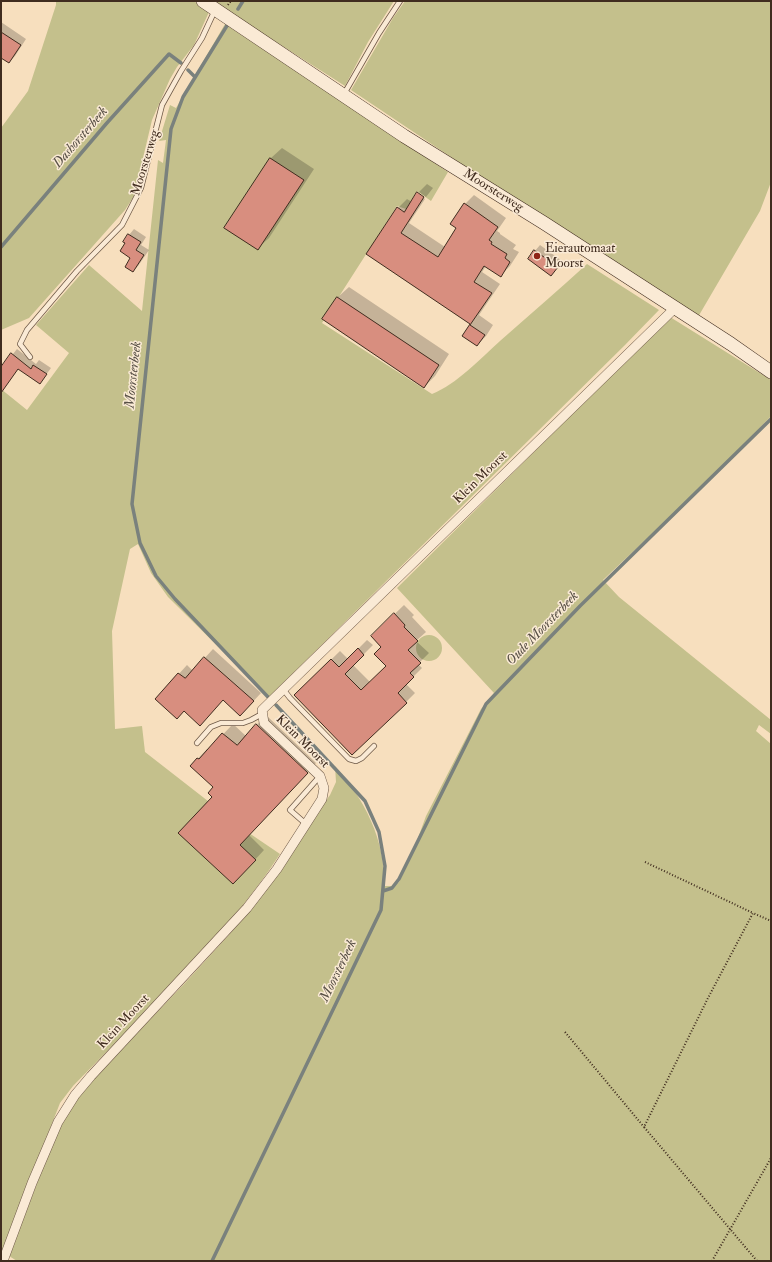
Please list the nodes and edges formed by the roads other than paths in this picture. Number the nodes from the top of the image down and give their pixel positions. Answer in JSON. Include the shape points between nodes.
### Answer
{"nodes":[{"id":1,"x":203,"y":1,"type":"edge"},
{"id":2,"x":400,"y":1,"type":"edge"},
{"id":3,"x":215,"y":10,"type":"junction"},
{"id":4,"x":344,"y":96,"type":"junction"},
{"id":5,"x":675,"y":308,"type":"junction"},
{"id":6,"x":30,"y":357,"type":"dead end"},
{"id":7,"x":771,"y":372,"type":"edge"},
{"id":8,"x":284,"y":689,"type":"junction"},
{"id":9,"x":262,"y":714,"type":"junction"},
{"id":10,"x":197,"y":743,"type":"dead end"},
{"id":11,"x":374,"y":746,"type":"dead end"},
{"id":12,"x":320,"y":776,"type":"junction"},
{"id":13,"x":306,"y":824,"type":"junction"},
{"id":14,"x":3,"y":1261,"type":"edge"}],
"edges":[{"from":1,"to":3,"type":"street","name":"Moorsterweg"},
{"from":2,"to":4,"type":"lane"},
{"from":3,"to":4,"type":"street","name":"Moorsterweg"},
{"from":3,"to":6,"type":"lane","name":"Moorsterweg","via":[[202,38],[162,105],[141,188],[122,225],[77,271],[27,330],[20,344]]},
{"from":4,"to":5,"type":"street","name":"Moorsterweg"},
{"from":5,"to":7,"type":"street","name":"Moorsterweg"},
{"from":5,"to":8,"type":"street","name":"Klein Moorst"},
{"from":8,"to":9,"type":"street","name":"Klein Moorst","via":[[262,710]]},
{"from":8,"to":11,"type":"lane","via":[[349,759],[356,761],[362,758]]},
{"from":9,"to":10,"type":"lane","via":[[243,723],[221,723],[211,727]]},
{"from":9,"to":12,"type":"street","name":"Klein Moorst","via":[[264,723]]},
{"from":12,"to":13,"type":"street","name":"Klein Moorst","via":[[324,788],[322,799]]},
{"from":12,"to":13,"type":"lane","via":[[290,810]]},
{"from":13,"to":14,"type":"street","name":"Klein Moorst","via":[[277,869],[247,908],[91,1076],[63,1112]]}]}
